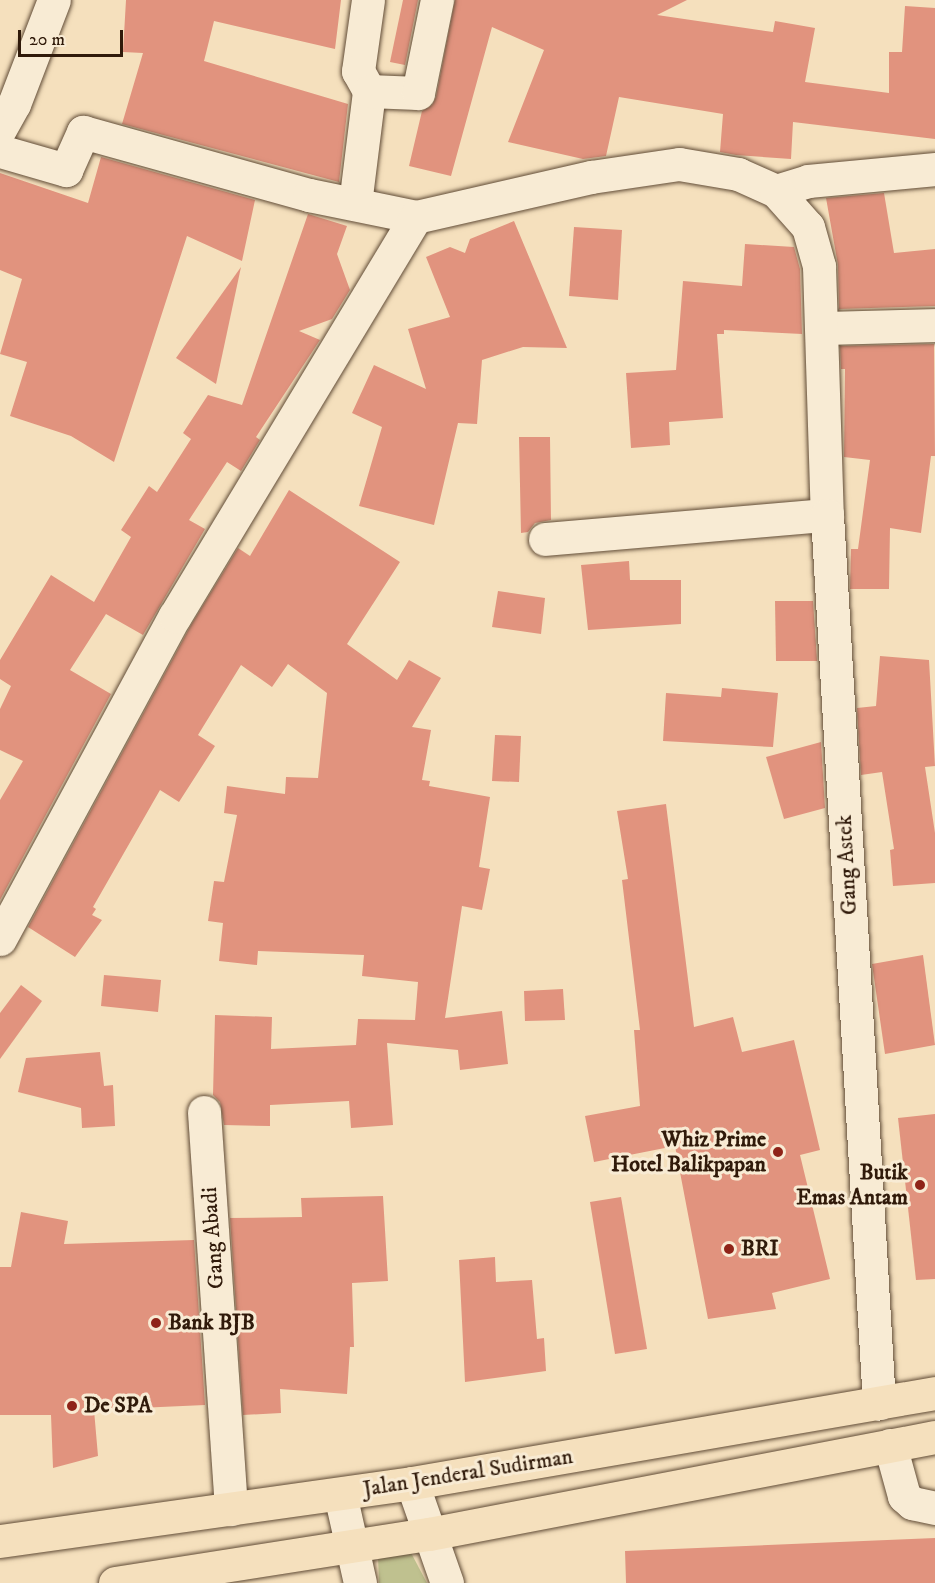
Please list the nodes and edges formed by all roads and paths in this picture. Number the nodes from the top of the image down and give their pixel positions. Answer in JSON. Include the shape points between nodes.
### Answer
{"nodes":[{"id":1,"x":54,"y":0,"type":"edge"},
{"id":2,"x":368,"y":0,"type":"edge"},
{"id":3,"x":437,"y":0,"type":"edge"},
{"id":4,"x":369,"y":91,"type":"junction"},
{"id":5,"x":0,"y":129,"type":"edge"},
{"id":6,"x":0,"y":151,"type":"edge"},
{"id":7,"x":935,"y":169,"type":"edge"},
{"id":8,"x":776,"y":191,"type":"junction"},
{"id":9,"x":355,"y":204,"type":"junction"},
{"id":10,"x":416,"y":217,"type":"junction"},
{"id":11,"x":935,"y":325,"type":"edge"},
{"id":12,"x":822,"y":328,"type":"junction"},
{"id":13,"x":827,"y":515,"type":"junction"},
{"id":14,"x":545,"y":539,"type":"dead end"},
{"id":15,"x":0,"y":939,"type":"edge"},
{"id":16,"x":204,"y":1112,"type":"dead end"},
{"id":17,"x":935,"y":1393,"type":"edge"},
{"id":18,"x":879,"y":1403,"type":"junction"},
{"id":19,"x":935,"y":1437,"type":"edge"},
{"id":20,"x":890,"y":1445,"type":"junction"},
{"id":21,"x":412,"y":1483,"type":"junction"},
{"id":22,"x":340,"y":1494,"type":"junction"},
{"id":23,"x":935,"y":1508,"type":"edge"},
{"id":24,"x":231,"y":1509,"type":"junction"},
{"id":25,"x":429,"y":1534,"type":"junction"},
{"id":26,"x":0,"y":1541,"type":"edge"},
{"id":27,"x":354,"y":1547,"type":"junction"},
{"id":28,"x":115,"y":1583,"type":"edge"},
{"id":29,"x":360,"y":1583,"type":"edge"},
{"id":30,"x":447,"y":1583,"type":"edge"}],
"edges":[{"from":1,"to":5,"type":"street","via":[[14,104]]},
{"from":2,"to":4,"type":"street","via":[[358,72]]},
{"from":3,"to":4,"type":"street","via":[[418,93]]},
{"from":4,"to":9,"type":"street"},
{"from":6,"to":9,"type":"street","via":[[66,170],[83,132]]},
{"from":7,"to":8,"type":"street","via":[[808,182]]},
{"from":8,"to":10,"type":"street","name":"Gang Astek","via":[[738,174],[679,164],[591,177]]},
{"from":8,"to":12,"type":"street","name":"Gang Astek","via":[[800,214],[815,244]]},
{"from":9,"to":10,"type":"street"},
{"from":10,"to":15,"type":"street","via":[[175,616]]},
{"from":11,"to":12,"type":"street"},
{"from":12,"to":13,"type":"street","name":"Gang Astek"},
{"from":13,"to":14,"type":"street"},
{"from":13,"to":18,"type":"street","name":"Gang Astek"},
{"from":16,"to":24,"type":"street","name":"Gang Abadi"},
{"from":17,"to":18,"type":"highway","name":"Jalan Jenderal Sudirman"},
{"from":18,"to":21,"type":"highway","name":"Jalan Jenderal Sudirman"},
{"from":19,"to":20,"type":"highway"},
{"from":20,"to":23,"type":"street","via":[[904,1496],[912,1503]]},
{"from":20,"to":25,"type":"highway"},
{"from":21,"to":22,"type":"highway","name":"Jalan Jenderal Sudirman"},
{"from":21,"to":25,"type":"street"},
{"from":22,"to":24,"type":"highway","name":"Jalan Jenderal Sudirman"},
{"from":22,"to":27,"type":"street"},
{"from":24,"to":26,"type":"highway","name":"Jalan Jenderal Sudirman"},
{"from":25,"to":27,"type":"highway"},
{"from":25,"to":30,"type":"street"},
{"from":27,"to":28,"type":"highway"},
{"from":27,"to":29,"type":"street"}]}
